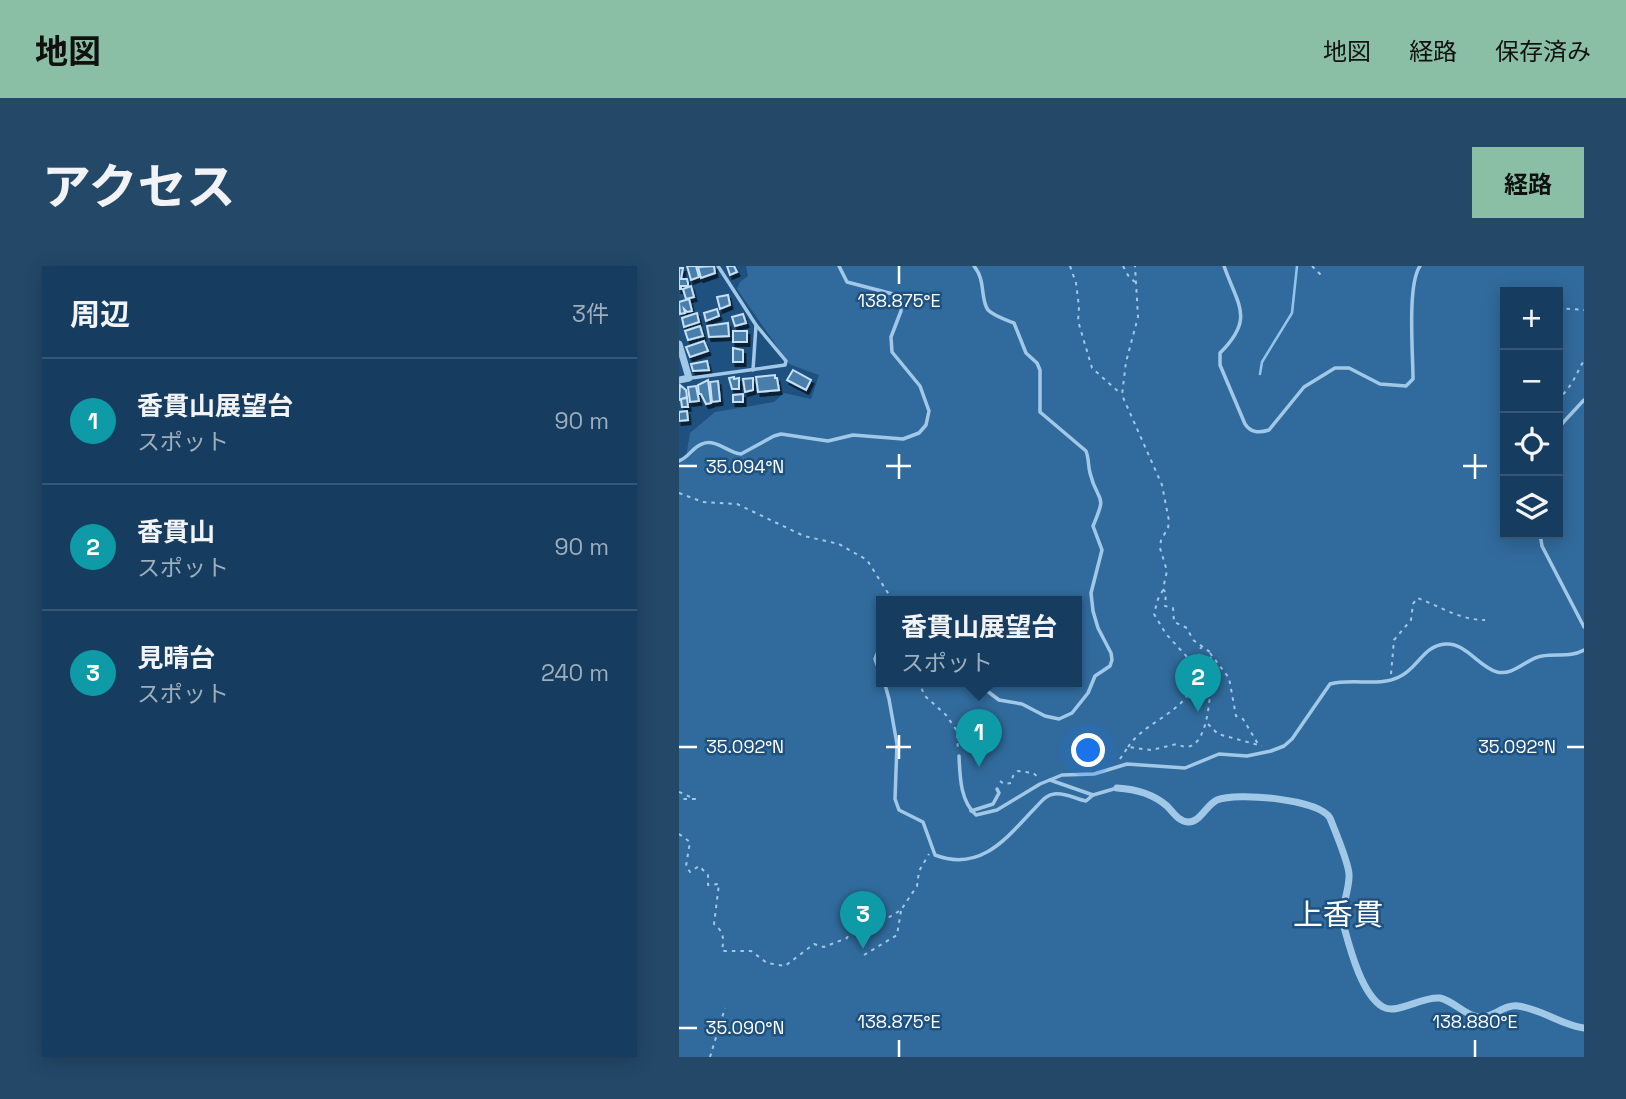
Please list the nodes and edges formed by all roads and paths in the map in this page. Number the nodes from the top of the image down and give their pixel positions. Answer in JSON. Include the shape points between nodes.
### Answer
{"nodes":[{"id":1,"x":718,"y":266,"type":"edge"},
{"id":2,"x":839,"y":266,"type":"edge"},
{"id":3,"x":974,"y":266,"type":"edge"},
{"id":4,"x":1070,"y":266,"type":"edge"},
{"id":5,"x":1123,"y":266,"type":"edge"},
{"id":6,"x":1135,"y":266,"type":"edge"},
{"id":7,"x":1224,"y":266,"type":"edge"},
{"id":8,"x":1312,"y":266,"type":"edge"},
{"id":9,"x":1420,"y":266,"type":"edge"},
{"id":10,"x":1324,"y":278,"type":"dead end"},
{"id":11,"x":1137,"y":283,"type":"junction"},
{"id":12,"x":1563,"y":308,"type":"edge"},
{"id":13,"x":1584,"y":310,"type":"edge"},
{"id":14,"x":756,"y":325,"type":"junction"},
{"id":15,"x":679,"y":344,"type":"edge"},
{"id":16,"x":1584,"y":360,"type":"edge"},
{"id":17,"x":753,"y":370,"type":"junction"},
{"id":18,"x":689,"y":378,"type":"junction"},
{"id":19,"x":679,"y":380,"type":"edge"},
{"id":20,"x":1122,"y":395,"type":"junction"},
{"id":21,"x":1563,"y":395,"type":"edge"},
{"id":22,"x":1584,"y":400,"type":"edge"},
{"id":23,"x":1563,"y":423,"type":"edge"},
{"id":24,"x":679,"y":461,"type":"edge"},
{"id":25,"x":679,"y":493,"type":"edge"},
{"id":26,"x":1541,"y":539,"type":"edge"},
{"id":27,"x":1163,"y":589,"type":"junction"},
{"id":28,"x":890,"y":596,"type":"edge"},
{"id":29,"x":1485,"y":621,"type":"dead end"},
{"id":30,"x":1584,"y":627,"type":"edge"},
{"id":31,"x":1201,"y":646,"type":"junction"},
{"id":32,"x":1584,"y":650,"type":"edge"},
{"id":33,"x":1210,"y":652,"type":"junction"},
{"id":34,"x":1193,"y":676,"type":"junction"},
{"id":35,"x":1391,"y":680,"type":"junction"},
{"id":36,"x":886,"y":687,"type":"edge"},
{"id":37,"x":921,"y":687,"type":"edge"},
{"id":38,"x":982,"y":687,"type":"edge"},
{"id":39,"x":1207,"y":724,"type":"junction"},
{"id":40,"x":1258,"y":744,"type":"junction"},
{"id":41,"x":1128,"y":747,"type":"junction"},
{"id":42,"x":1271,"y":751,"type":"junction"},
{"id":43,"x":959,"y":756,"type":"joint"},
{"id":44,"x":1119,"y":765,"type":"junction"},
{"id":45,"x":1050,"y":780,"type":"junction"},
{"id":46,"x":1000,"y":781,"type":"dead end"},
{"id":47,"x":1040,"y":784,"type":"junction"},
{"id":48,"x":1117,"y":788,"type":"joint"},
{"id":49,"x":997,"y":789,"type":"dead end"},
{"id":50,"x":679,"y":792,"type":"edge"},
{"id":51,"x":1093,"y":795,"type":"junction"},
{"id":52,"x":679,"y":799,"type":"edge"},
{"id":53,"x":971,"y":811,"type":"junction"},
{"id":54,"x":679,"y":834,"type":"edge"},
{"id":55,"x":931,"y":850,"type":"junction"},
{"id":56,"x":901,"y":910,"type":"junction"},
{"id":57,"x":865,"y":955,"type":"dead end"},
{"id":58,"x":725,"y":1008,"type":"dead end"},
{"id":59,"x":1584,"y":1028,"type":"edge"},
{"id":60,"x":710,"y":1057,"type":"edge"}],
"edges":[{"from":1,"to":14,"type":"lane"},
{"from":2,"to":24,"type":"lane","via":[[847,282],[900,299],[892,352],[920,386],[929,411],[926,425],[903,439],[853,435],[828,441],[781,434],[741,454],[710,442]]},
{"from":3,"to":38,"type":"lane","via":[[989,311],[1014,323],[1025,353],[1037,363],[1042,415],[1086,451],[1089,459],[1102,505],[1093,526],[1102,550],[1091,593],[1093,611],[1112,660],[1095,676],[1072,713],[1059,719],[999,700]]},
{"from":4,"to":20,"type":"path","via":[[1080,329],[1092,368]]},
{"from":5,"to":11,"type":"path"},
{"from":6,"to":11,"type":"path"},
{"from":7,"to":9,"type":"lane","via":[[1242,313],[1235,337],[1220,353],[1220,365],[1245,424],[1261,432],[1269,430],[1304,387],[1335,368],[1349,368],[1380,384],[1410,384],[1414,278]]},
{"from":8,"to":10,"type":"path"},
{"from":11,"to":20,"type":"path","via":[[1138,317]]},
{"from":12,"to":13,"type":"path"},
{"from":14,"to":17,"type":"lane"},
{"from":14,"to":17,"type":"lane","via":[[786,361],[785,365]]},
{"from":15,"to":18,"type":"street"},
{"from":16,"to":21,"type":"path"},
{"from":17,"to":18,"type":"lane"},
{"from":18,"to":19,"type":"street"},
{"from":20,"to":27,"type":"path","via":[[1162,485],[1169,521],[1161,540],[1167,571]]},
{"from":22,"to":23,"type":"lane"},
{"from":25,"to":28,"type":"path","via":[[703,502],[737,504],[804,536],[839,544],[867,560]]},
{"from":26,"to":30,"type":"lane"},
{"from":27,"to":31,"type":"path","via":[[1174,622],[1187,628]]},
{"from":27,"to":34,"type":"path","via":[[1154,614],[1165,634],[1189,659]]},
{"from":29,"to":35,"type":"path","via":[[1440,610],[1417,598],[1411,620],[1394,640]]},
{"from":31,"to":33,"type":"path"},
{"from":31,"to":34,"type":"path"},
{"from":32,"to":35,"type":"lane","via":[[1543,656],[1501,672],[1444,644]]},
{"from":33,"to":39,"type":"path","via":[[1212,689]]},
{"from":33,"to":40,"type":"path","via":[[1229,678],[1236,716],[1243,719]]},
{"from":34,"to":41,"type":"path","via":[[1188,694]]},
{"from":35,"to":42,"type":"lane","via":[[1330,684],[1292,739]]},
{"from":36,"to":55,"type":"lane","via":[[897,744],[895,799],[899,810],[923,822]]},
{"from":37,"to":43,"type":"path","via":[[957,731]]},
{"from":39,"to":40,"type":"path","via":[[1230,738]]},
{"from":39,"to":41,"type":"path","via":[[1201,738],[1187,747]]},
{"from":40,"to":42,"type":"path"},
{"from":41,"to":44,"type":"path"},
{"from":42,"to":44,"type":"lane","via":[[1247,756],[1219,754],[1185,768]]},
{"from":43,"to":53,"type":"lane","via":[[962,788]]},
{"from":44,"to":45,"type":"lane"},
{"from":45,"to":47,"type":"lane"},
{"from":45,"to":51,"type":"lane"},
{"from":46,"to":47,"type":"path","via":[[1011,783],[1015,772],[1022,771],[1033,773]]},
{"from":47,"to":53,"type":"lane","via":[[989,814]]},
{"from":48,"to":51,"type":"lane"},
{"from":48,"to":59,"type":"street","via":[[1150,795],[1187,822],[1196,820],[1219,799],[1240,796],[1321,808],[1330,818],[1349,870],[1342,918],[1357,972],[1378,1003],[1395,1009],[1426,998],[1441,999],[1476,1017],[1517,1006]]},
{"from":49,"to":53,"type":"lane","via":[[993,804]]},
{"from":50,"to":52,"type":"path","via":[[695,799]]},
{"from":51,"to":55,"type":"lane","via":[[1086,801],[1058,793],[1046,796],[1006,841],[979,857],[941,857]]},
{"from":54,"to":56,"type":"path","via":[[689,842],[689,872],[699,866],[708,875],[708,885],[719,884],[714,924],[722,931],[722,951],[751,951],[767,963],[785,966],[814,944],[824,947]]},
{"from":55,"to":56,"type":"path","via":[[917,886]]},
{"from":56,"to":57,"type":"path","via":[[897,935]]},
{"from":58,"to":60,"type":"path"}]}
